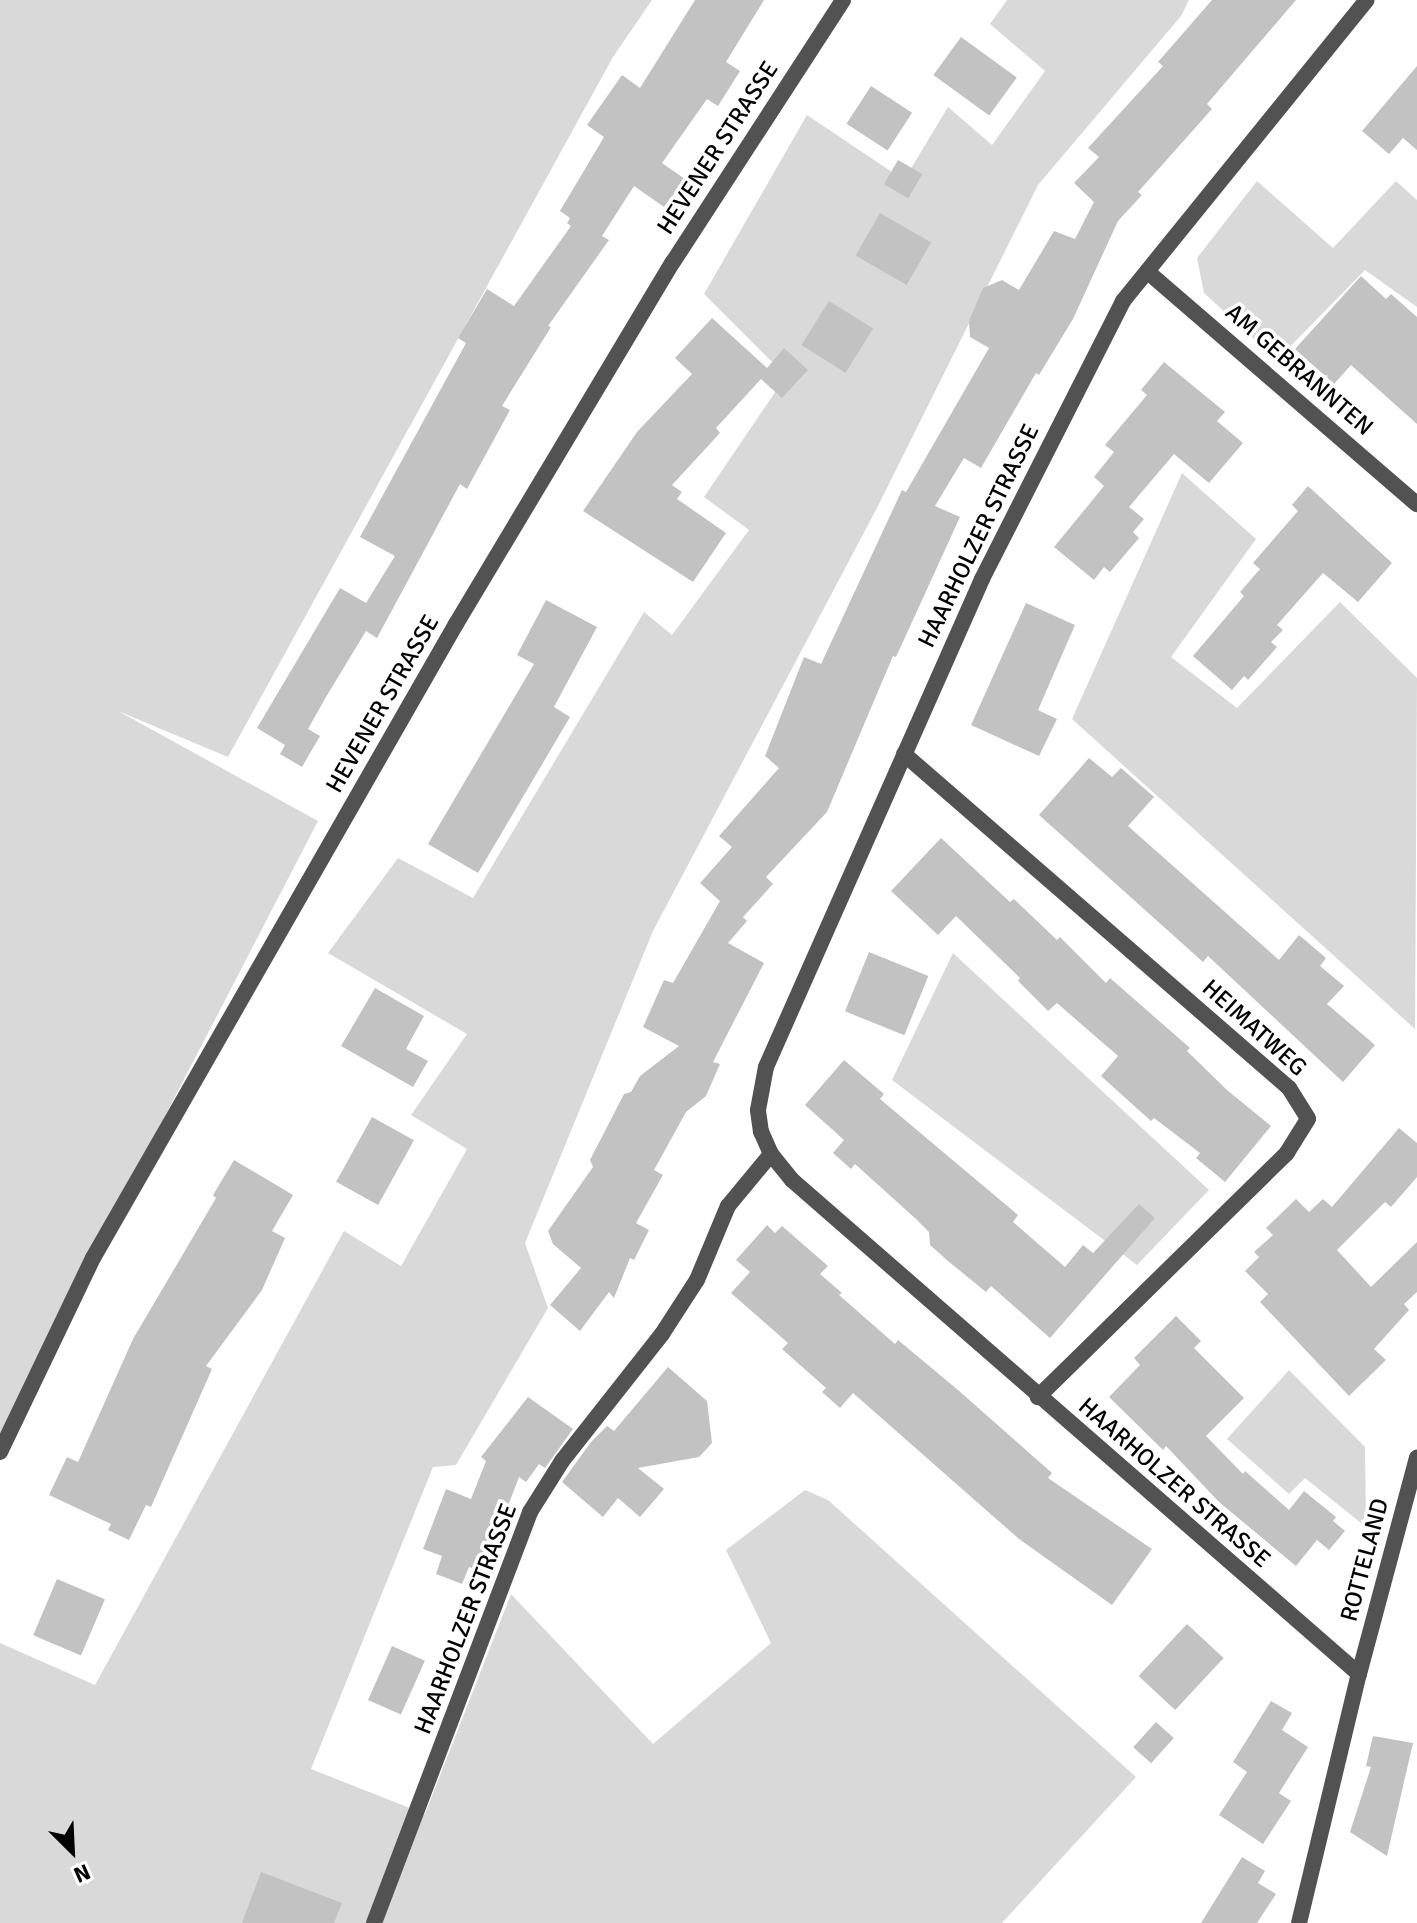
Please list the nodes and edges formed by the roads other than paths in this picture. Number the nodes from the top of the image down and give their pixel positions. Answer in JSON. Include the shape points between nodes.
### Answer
{"nodes":[{"id":1,"x":843,"y":0,"type":"edge"},
{"id":2,"x":1367,"y":0,"type":"edge"},
{"id":3,"x":1149,"y":273,"type":"junction"},
{"id":4,"x":1417,"y":504,"type":"edge"},
{"id":5,"x":904,"y":754,"type":"junction"},
{"id":6,"x":771,"y":1154,"type":"junction"},
{"id":7,"x":1038,"y":1397,"type":"junction"},
{"id":8,"x":0,"y":1452,"type":"edge"},
{"id":9,"x":1417,"y":1458,"type":"edge"},
{"id":10,"x":1359,"y":1674,"type":"junction"},
{"id":11,"x":374,"y":1923,"type":"edge"},
{"id":12,"x":1299,"y":1923,"type":"edge"}],
"edges":[{"from":1,"to":8,"type":"street","name":"HEVENER STRASSE","via":[[673,262],[456,624],[93,1258]]},
{"from":2,"to":3,"type":"street","name":"HAARHOLZER STRASSE"},
{"from":3,"to":4,"type":"street","name":"AM GEBRANNTEN"},
{"from":3,"to":5,"type":"street","name":"HAARHOLZER STRASSE","via":[[1123,301],[1108,329],[982,579]]},
{"from":5,"to":6,"type":"street","name":"HAARHOLZER STRASSE","via":[[766,1067],[758,1110]]},
{"from":5,"to":7,"type":"street","name":"HEIMATWEG","via":[[1289,1088],[1308,1119],[1287,1153]]},
{"from":6,"to":7,"type":"street","name":"HAARHOLZER STRASSE","via":[[792,1180]]},
{"from":6,"to":11,"type":"street","name":"HAARHOLZER STRASSE","via":[[728,1206],[697,1280],[662,1334],[562,1461],[530,1512]]},
{"from":7,"to":10,"type":"street","name":"HAARHOLZER STRASSE"},
{"from":9,"to":10,"type":"street","name":"ROTTELAND"},
{"from":10,"to":12,"type":"street"}]}
